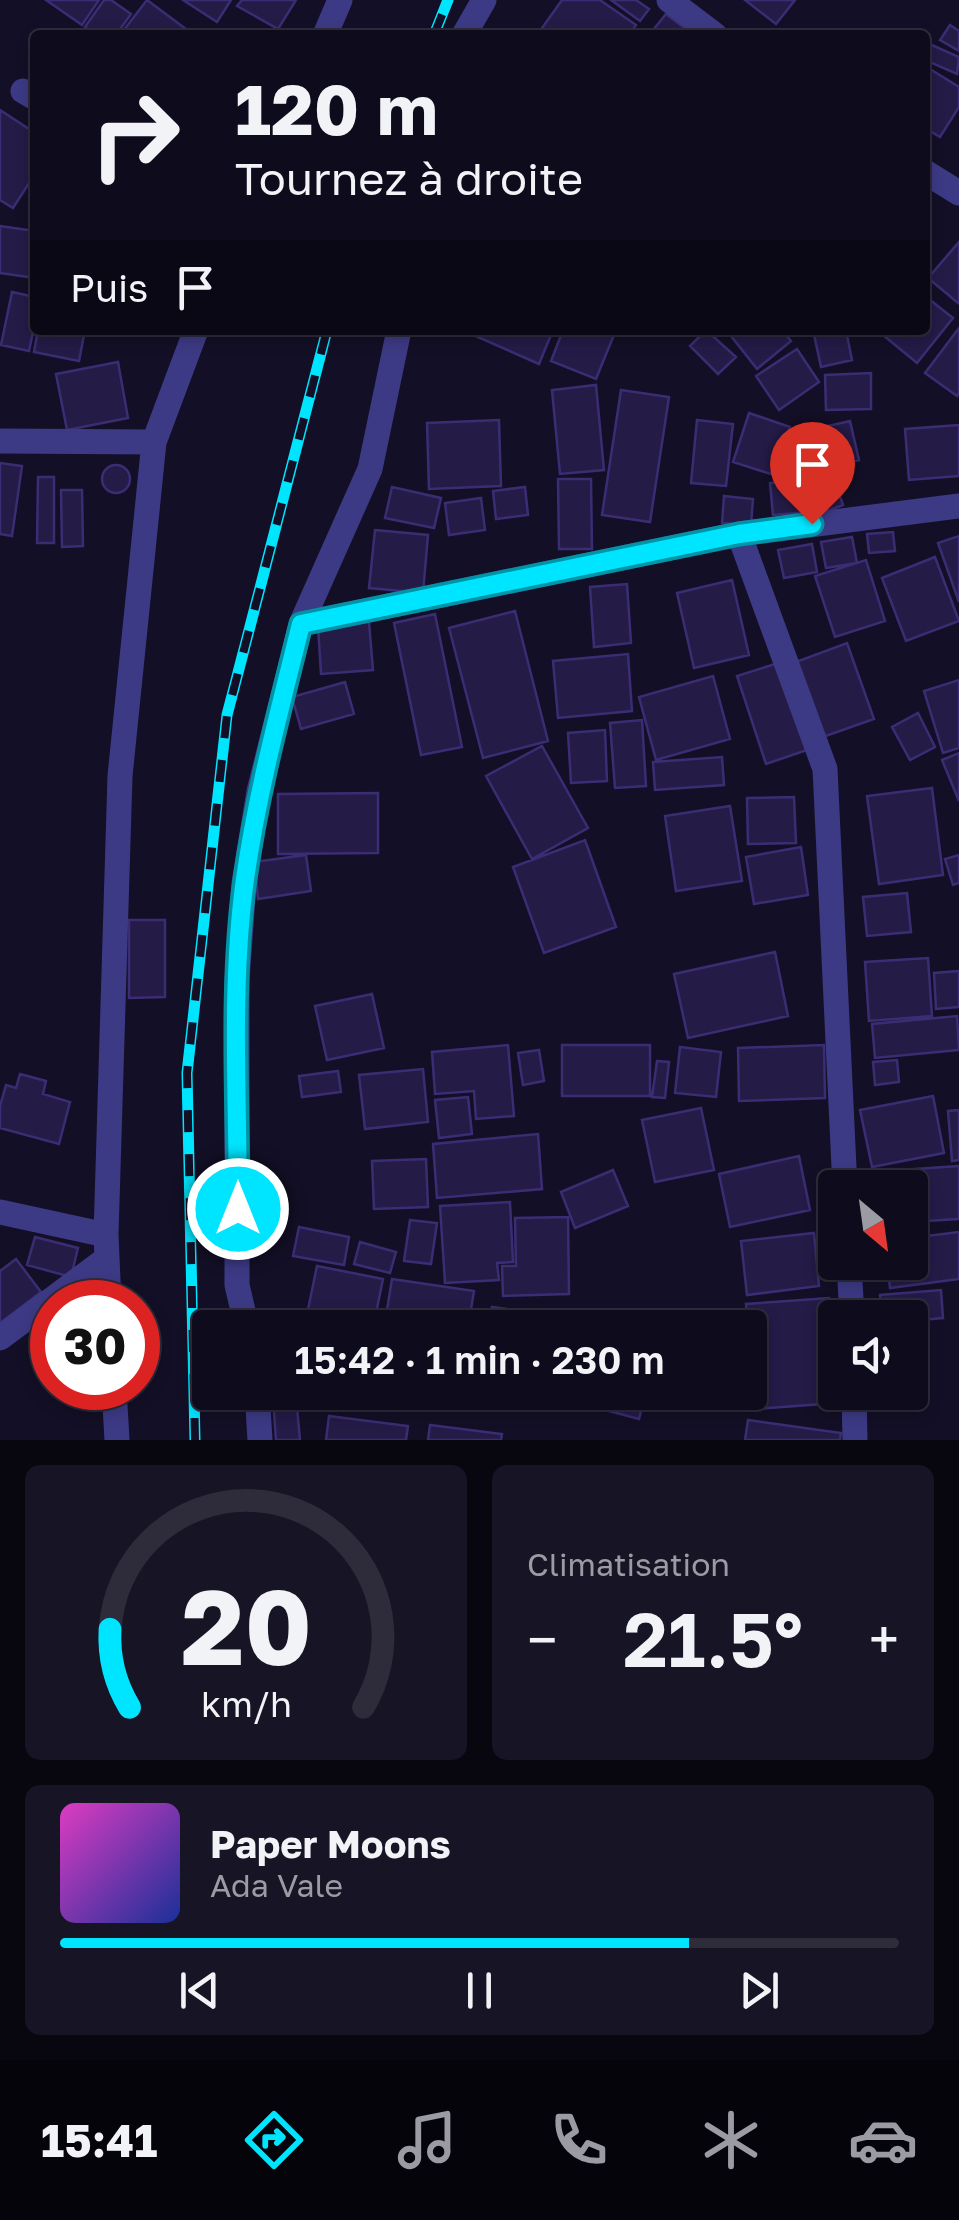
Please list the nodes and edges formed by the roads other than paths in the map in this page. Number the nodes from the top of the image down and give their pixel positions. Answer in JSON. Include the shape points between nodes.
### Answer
{"nodes":[{"id":1,"x":340,"y":0,"type":"edge"},
{"id":2,"x":484,"y":0,"type":"edge"},
{"id":3,"x":669,"y":0,"type":"edge"},
{"id":4,"x":327,"y":30,"type":"edge"},
{"id":5,"x":467,"y":30,"type":"edge"},
{"id":6,"x":708,"y":30,"type":"edge"},
{"id":7,"x":930,"y":175,"type":"edge"},
{"id":8,"x":959,"y":193,"type":"edge"},
{"id":9,"x":194,"y":335,"type":"edge"},
{"id":10,"x":397,"y":335,"type":"edge"},
{"id":11,"x":0,"y":441,"type":"edge"},
{"id":12,"x":154,"y":442,"type":"junction"},
{"id":13,"x":959,"y":506,"type":"edge"},
{"id":14,"x":739,"y":534,"type":"junction"},
{"id":15,"x":301,"y":624,"type":"junction"},
{"id":16,"x":845,"y":1170,"type":"edge"},
{"id":17,"x":0,"y":1212,"type":"edge"},
{"id":18,"x":106,"y":1247,"type":"junction"},
{"id":19,"x":108,"y":1280,"type":"edge"},
{"id":20,"x":243,"y":1310,"type":"edge"},
{"id":21,"x":0,"y":1338,"type":"edge"},
{"id":22,"x":115,"y":1410,"type":"edge"},
{"id":23,"x":258,"y":1410,"type":"edge"},
{"id":24,"x":854,"y":1410,"type":"edge"},
{"id":25,"x":117,"y":1440,"type":"edge"},
{"id":26,"x":260,"y":1440,"type":"edge"},
{"id":27,"x":855,"y":1440,"type":"edge"}],
"edges":[{"from":1,"to":4,"type":"street"},
{"from":2,"to":5,"type":"street"},
{"from":3,"to":6,"type":"street"},
{"from":7,"to":8,"type":"street"},
{"from":9,"to":12,"type":"street"},
{"from":10,"to":15,"type":"street","via":[[370,469]]},
{"from":11,"to":12,"type":"street"},
{"from":12,"to":18,"type":"street","via":[[120,776]]},
{"from":13,"to":14,"type":"street"},
{"from":14,"to":15,"type":"street"},
{"from":14,"to":16,"type":"street","via":[[825,769]]},
{"from":15,"to":20,"type":"street","via":[[244,883],[238,980]]},
{"from":17,"to":18,"type":"street"},
{"from":18,"to":19,"type":"street"},
{"from":18,"to":21,"type":"street"},
{"from":22,"to":25,"type":"street"},
{"from":23,"to":26,"type":"street"},
{"from":24,"to":27,"type":"street"}]}
